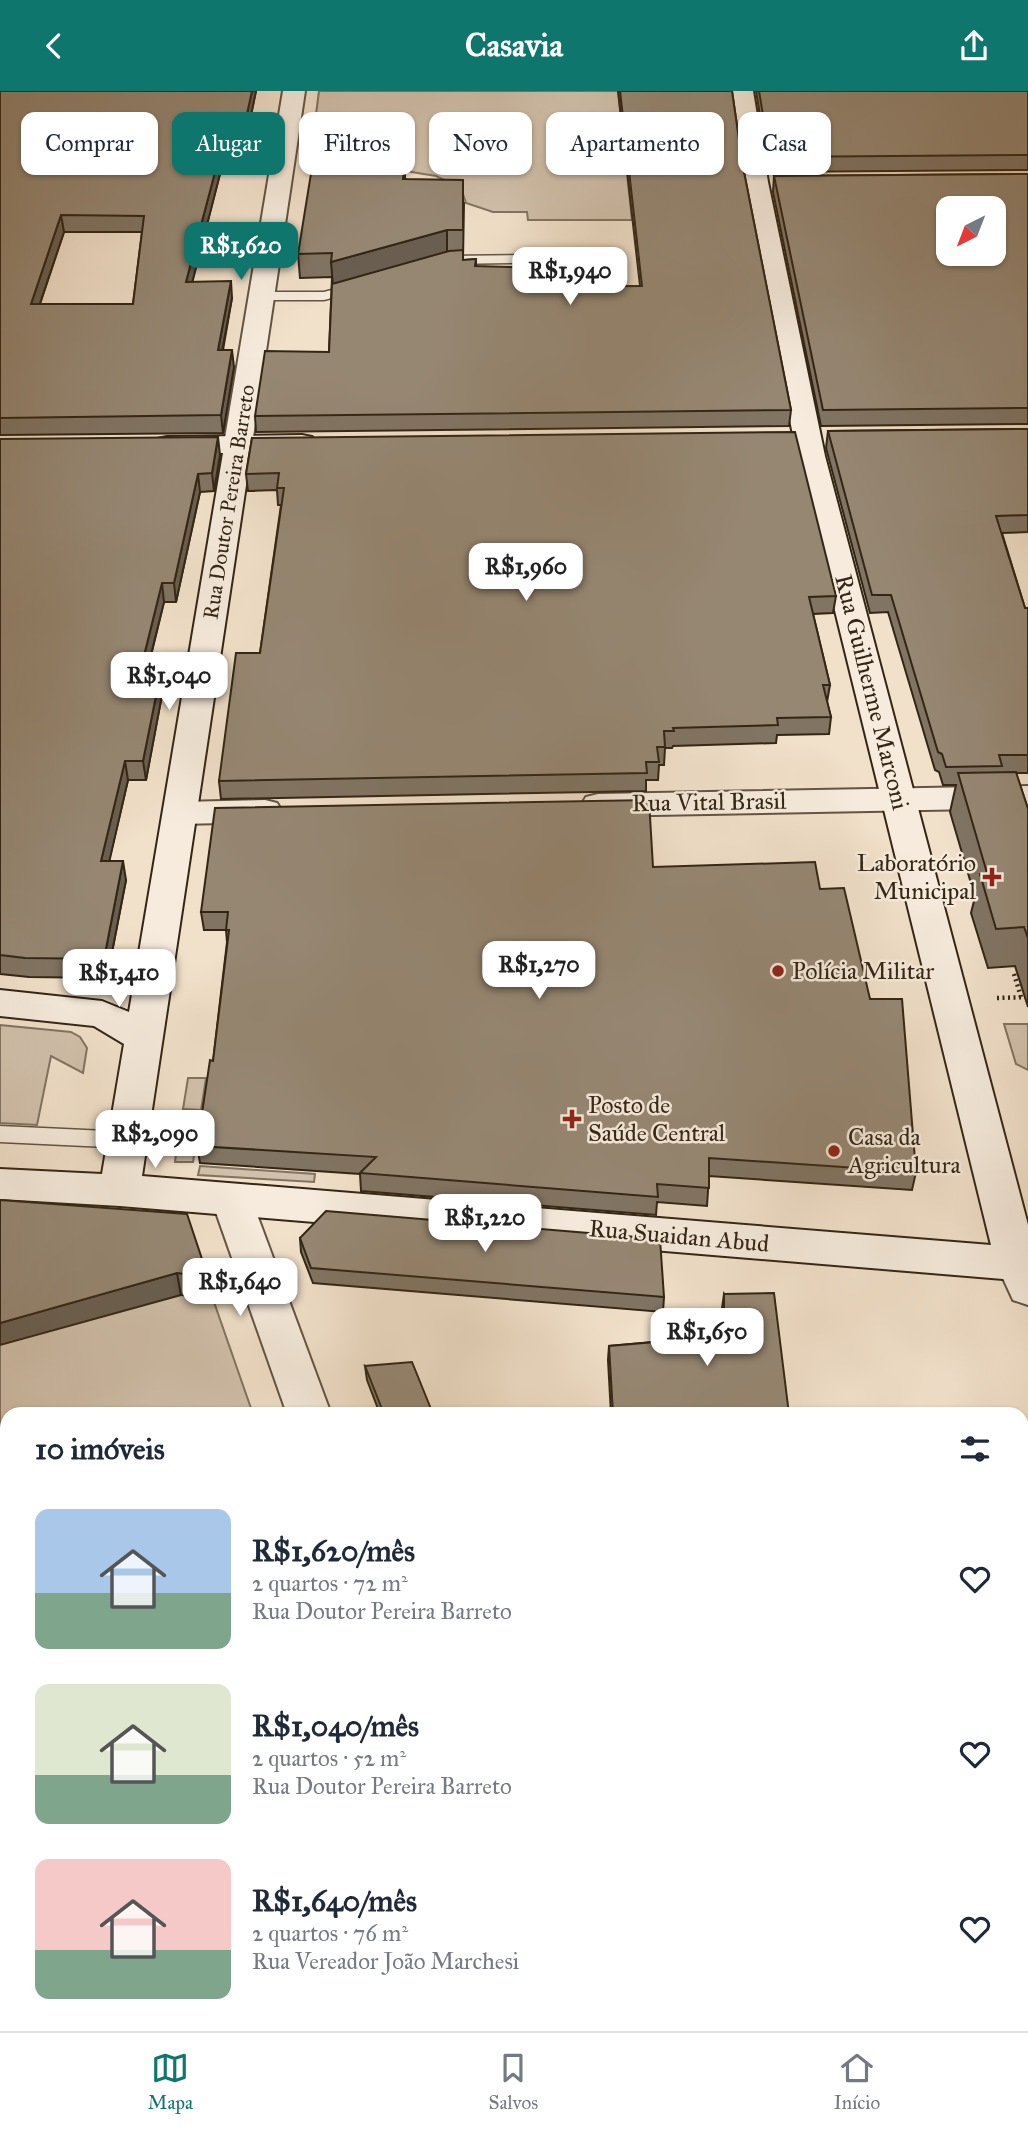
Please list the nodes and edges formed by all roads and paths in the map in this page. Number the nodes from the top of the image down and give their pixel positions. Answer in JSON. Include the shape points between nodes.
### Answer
{"nodes":[{"id":1,"x":294,"y":91,"type":"edge"},
{"id":2,"x":742,"y":91,"type":"edge"},
{"id":3,"x":612,"y":258,"type":"dead end"},
{"id":4,"x":423,"y":267,"type":"edge"},
{"id":5,"x":374,"y":282,"type":"edge"},
{"id":6,"x":262,"y":296,"type":"junction"},
{"id":7,"x":334,"y":443,"type":"edge"},
{"id":8,"x":238,"y":444,"type":"junction"},
{"id":9,"x":147,"y":445,"type":"edge"},
{"id":10,"x":1028,"y":797,"type":"edge"},
{"id":11,"x":899,"y":799,"type":"junction"},
{"id":12,"x":567,"y":805,"type":"edge"},
{"id":13,"x":289,"y":810,"type":"edge"},
{"id":14,"x":180,"y":813,"type":"junction"},
{"id":15,"x":1014,"y":974,"type":"dead end"},
{"id":16,"x":151,"y":988,"type":"junction"},
{"id":17,"x":1021,"y":997,"type":"junction"},
{"id":18,"x":1028,"y":997,"type":"edge"},
{"id":19,"x":996,"y":998,"type":"dead end"},
{"id":20,"x":0,"y":1003,"type":"edge"},
{"id":21,"x":102,"y":1014,"type":"junction"},
{"id":22,"x":144,"y":1038,"type":"junction"},
{"id":23,"x":0,"y":1134,"type":"edge"},
{"id":24,"x":128,"y":1140,"type":"junction"},
{"id":25,"x":0,"y":1184,"type":"edge"},
{"id":26,"x":120,"y":1191,"type":"junction"},
{"id":27,"x":232,"y":1201,"type":"junction"},
{"id":28,"x":1024,"y":1271,"type":"edge"},
{"id":29,"x":306,"y":1407,"type":"edge"}],
"edges":[{"from":1,"to":6,"type":"street","name":"Rua Doutor Pereira Barreto"},
{"from":2,"to":11,"type":"street","name":"Rua Guilherme Marconi","via":[[767,182],[807,437]]},
{"from":3,"to":4,"type":"lane","via":[[448,260]]},
{"from":5,"to":6,"type":"lane","via":[[324,296]]},
{"from":6,"to":8,"type":"street","name":"Rua Doutor Pereira Barreto"},
{"from":7,"to":8,"type":"street"},
{"from":8,"to":9,"type":"street"},
{"from":8,"to":14,"type":"street","name":"Rua Doutor Pereira Barreto"},
{"from":10,"to":11,"type":"street","name":"Rua Vital Brasil"},
{"from":11,"to":12,"type":"street","name":"Rua Vital Brasil"},
{"from":11,"to":28,"type":"street","name":"Rua Guilherme Marconi"},
{"from":13,"to":14,"type":"street"},
{"from":14,"to":16,"type":"street","name":"Rua Doutor Pereira Barreto"},
{"from":15,"to":17,"type":"path"},
{"from":16,"to":21,"type":"street","via":[[129,1006]]},
{"from":16,"to":22,"type":"street","name":"Rua Doutor Pereira Barreto"},
{"from":17,"to":18,"type":"path"},
{"from":17,"to":19,"type":"path"},
{"from":20,"to":21,"type":"street"},
{"from":21,"to":22,"type":"street"},
{"from":22,"to":24,"type":"street","name":"Rua Doutor Pereira Barreto"},
{"from":23,"to":24,"type":"lane"},
{"from":24,"to":26,"type":"street","name":"Rua Doutor Pereira Barreto"},
{"from":25,"to":26,"type":"street","name":"Rua Suaidan Abud"},
{"from":26,"to":27,"type":"street","name":"Rua Suaidan Abud"},
{"from":27,"to":28,"type":"street","name":"Rua Suaidan Abud"},
{"from":27,"to":29,"type":"street"}]}
